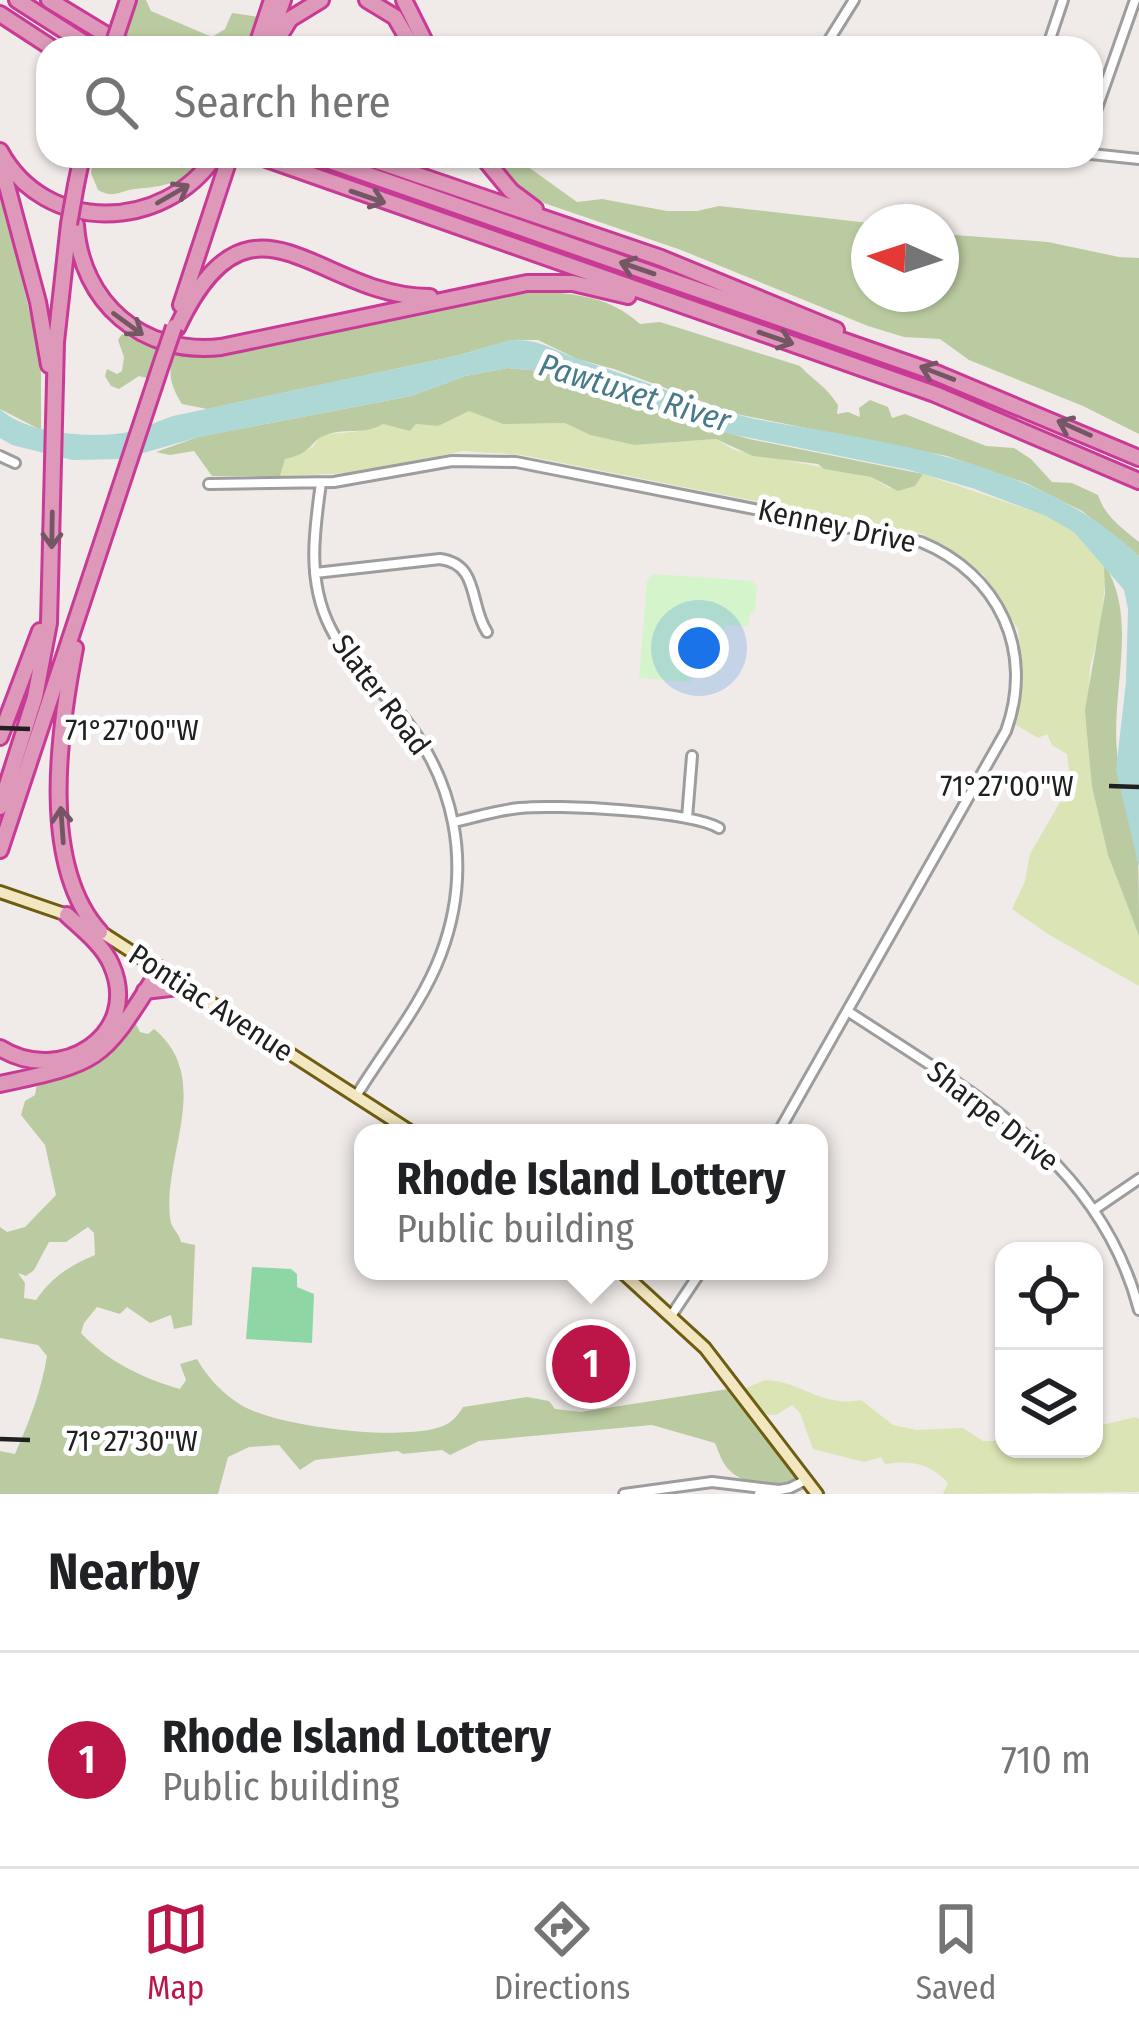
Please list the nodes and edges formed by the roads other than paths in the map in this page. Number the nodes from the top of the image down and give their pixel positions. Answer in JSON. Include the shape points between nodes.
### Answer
{"nodes":[{"id":1,"x":17,"y":0,"type":"edge"},
{"id":2,"x":49,"y":0,"type":"edge"},
{"id":3,"x":127,"y":0,"type":"edge"},
{"id":4,"x":272,"y":0,"type":"edge"},
{"id":5,"x":283,"y":0,"type":"edge"},
{"id":6,"x":321,"y":0,"type":"edge"},
{"id":7,"x":367,"y":0,"type":"edge"},
{"id":8,"x":404,"y":0,"type":"edge"},
{"id":9,"x":854,"y":0,"type":"edge"},
{"id":10,"x":1063,"y":0,"type":"edge"},
{"id":11,"x":1135,"y":0,"type":"edge"},
{"id":12,"x":0,"y":14,"type":"edge"},
{"id":13,"x":73,"y":36,"type":"edge"},
{"id":14,"x":108,"y":36,"type":"edge"},
{"id":15,"x":116,"y":36,"type":"edge"},
{"id":16,"x":260,"y":36,"type":"edge"},
{"id":17,"x":272,"y":36,"type":"edge"},
{"id":18,"x":278,"y":36,"type":"edge"},
{"id":19,"x":406,"y":36,"type":"edge"},
{"id":20,"x":422,"y":36,"type":"edge"},
{"id":21,"x":832,"y":36,"type":"edge"},
{"id":22,"x":1051,"y":36,"type":"edge"},
{"id":23,"x":36,"y":38,"type":"edge"},
{"id":24,"x":1103,"y":90,"type":"edge"},
{"id":25,"x":1103,"y":155,"type":"edge"},
{"id":26,"x":0,"y":156,"type":"edge"},
{"id":27,"x":1139,"y":159,"type":"edge"},
{"id":28,"x":80,"y":168,"type":"edge"},
{"id":29,"x":211,"y":168,"type":"edge"},
{"id":30,"x":219,"y":168,"type":"edge"},
{"id":31,"x":292,"y":168,"type":"edge"},
{"id":32,"x":349,"y":168,"type":"edge"},
{"id":33,"x":398,"y":168,"type":"edge"},
{"id":34,"x":492,"y":168,"type":"edge"},
{"id":35,"x":73,"y":224,"type":"junction"},
{"id":36,"x":584,"y":230,"type":"junction"},
{"id":37,"x":492,"y":290,"type":"junction"},
{"id":38,"x":712,"y":316,"type":"junction"},
{"id":39,"x":176,"y":328,"type":"junction"},
{"id":40,"x":866,"y":348,"type":"junction"},
{"id":41,"x":54,"y":412,"type":"junction"},
{"id":42,"x":0,"y":456,"type":"edge"},
{"id":43,"x":1139,"y":458,"type":"edge"},
{"id":44,"x":15,"y":464,"type":"dead end"},
{"id":45,"x":1139,"y":481,"type":"edge"},
{"id":46,"x":322,"y":483,"type":"junction"},
{"id":47,"x":209,"y":484,"type":"dead end"},
{"id":48,"x":105,"y":534,"type":"junction"},
{"id":49,"x":314,"y":573,"type":"junction"},
{"id":50,"x":51,"y":585,"type":"junction"},
{"id":51,"x":487,"y":632,"type":"dead end"},
{"id":52,"x":0,"y":737,"type":"edge"},
{"id":53,"x":692,"y":756,"type":"dead end"},
{"id":54,"x":0,"y":807,"type":"edge"},
{"id":55,"x":687,"y":818,"type":"junction"},
{"id":56,"x":454,"y":822,"type":"junction"},
{"id":57,"x":719,"y":828,"type":"dead end"},
{"id":58,"x":0,"y":850,"type":"edge"},
{"id":59,"x":0,"y":892,"type":"edge"},
{"id":60,"x":67,"y":915,"type":"junction"},
{"id":61,"x":100,"y":932,"type":"junction"},
{"id":62,"x":160,"y":969,"type":"junction"},
{"id":63,"x":186,"y":986,"type":"junction"},
{"id":64,"x":146,"y":991,"type":"junction"},
{"id":65,"x":849,"y":1012,"type":"junction"},
{"id":66,"x":0,"y":1048,"type":"edge"},
{"id":67,"x":0,"y":1084,"type":"edge"},
{"id":68,"x":356,"y":1096,"type":"junction"},
{"id":69,"x":399,"y":1124,"type":"edge"},
{"id":70,"x":783,"y":1124,"type":"edge"},
{"id":71,"x":1139,"y":1179,"type":"edge"},
{"id":72,"x":1095,"y":1209,"type":"junction"},
{"id":73,"x":631,"y":1280,"type":"edge"},
{"id":74,"x":694,"y":1280,"type":"edge"},
{"id":75,"x":1139,"y":1310,"type":"edge"},
{"id":76,"x":671,"y":1316,"type":"junction"},
{"id":77,"x":806,"y":1480,"type":"junction"},
{"id":78,"x":676,"y":1490,"type":"edge"},
{"id":79,"x":779,"y":1490,"type":"junction"},
{"id":80,"x":624,"y":1494,"type":"edge"},
{"id":81,"x":759,"y":1494,"type":"edge"},
{"id":82,"x":817,"y":1494,"type":"edge"}],
"edges":[{"from":1,"to":13,"type":"highway"},
{"from":2,"to":14,"type":"highway"},
{"from":3,"to":15,"type":"highway","bridge":true},
{"from":4,"to":16,"type":"highway"},
{"from":5,"to":17,"type":"highway"},
{"from":6,"to":18,"type":"highway"},
{"from":7,"to":19,"type":"highway"},
{"from":8,"to":20,"type":"highway"},
{"from":9,"to":21,"type":"street"},
{"from":10,"to":22,"type":"street"},
{"from":11,"to":24,"type":"street"},
{"from":12,"to":23,"type":"highway"},
{"from":25,"to":27,"type":"street"},
{"from":26,"to":29,"type":"highway","one_way":true,"via":[[43,197],[101,214],[167,200]]},
{"from":26,"to":41,"type":"highway","via":[[41,316]]},
{"from":28,"to":35,"type":"highway","bridge":true},
{"from":30,"to":39,"type":"highway"},
{"from":31,"to":38,"type":"highway","one_way":true},
{"from":40,"to":32,"type":"highway","one_way":true},
{"from":33,"to":36,"type":"highway"},
{"from":34,"to":36,"type":"highway","via":[[519,199]]},
{"from":35,"to":37,"type":"highway","one_way":true,"via":[[103,302],[138,332],[182,347],[221,347]]},
{"from":35,"to":41,"type":"highway","via":[[60,290]]},
{"from":36,"to":40,"type":"highway","via":[[788,307]]},
{"from":37,"to":38,"type":"highway","via":[[573,283]]},
{"from":37,"to":39,"type":"highway","via":[[392,294],[296,253],[258,248],[213,270]]},
{"from":38,"to":45,"type":"highway","one_way":true,"via":[[935,394]]},
{"from":39,"to":48,"type":"highway","bridge":true},
{"from":43,"to":40,"type":"highway","one_way":true},
{"from":41,"to":50,"type":"highway","one_way":true},
{"from":42,"to":44,"type":"street"},
{"from":46,"to":47,"type":"street","name":"Kenney Drive"},
{"from":46,"to":49,"type":"street","name":"Slater Road"},
{"from":46,"to":65,"type":"street","name":"Kenney Drive","via":[[452,461],[516,462],[922,542],[975,575],[1001,608],[1015,646],[1012,712]]},
{"from":48,"to":58,"type":"highway"},
{"from":61,"to":48,"type":"highway","one_way":true,"via":[[68,877],[60,791],[70,676]]},
{"from":49,"to":51,"type":"street","via":[[457,562],[470,576]]},
{"from":49,"to":56,"type":"street","name":"Slater Road","via":[[330,628],[426,750]]},
{"from":50,"to":52,"type":"highway"},
{"from":50,"to":54,"type":"highway","via":[[35,698]]},
{"from":53,"to":55,"type":"street"},
{"from":55,"to":56,"type":"street","via":[[526,807]]},
{"from":55,"to":57,"type":"street"},
{"from":56,"to":68,"type":"street","name":"Slater Road","via":[[458,887],[440,956]]},
{"from":59,"to":60,"type":"main road","name":"Pontiac Avenue"},
{"from":60,"to":61,"type":"main road","name":"Pontiac Avenue"},
{"from":60,"to":66,"type":"highway","via":[[112,966],[117,997],[108,1027],[86,1051],[58,1062]]},
{"from":61,"to":62,"type":"main road","name":"Pontiac Avenue"},
{"from":62,"to":63,"type":"main road","name":"Pontiac Avenue"},
{"from":62,"to":64,"type":"highway"},
{"from":63,"to":64,"type":"highway"},
{"from":63,"to":68,"type":"main road","name":"Pontiac Avenue"},
{"from":64,"to":67,"type":"highway","via":[[92,1059]]},
{"from":65,"to":70,"type":"street","name":"Kenney Drive"},
{"from":65,"to":72,"type":"street","name":"Sharpe Drive","via":[[1022,1130]]},
{"from":68,"to":69,"type":"main road","name":"Pontiac Avenue"},
{"from":71,"to":72,"type":"street"},
{"from":72,"to":75,"type":"street","name":"Sharpe Drive"},
{"from":73,"to":76,"type":"main road"},
{"from":74,"to":76,"type":"street"},
{"from":76,"to":77,"type":"main road"},
{"from":77,"to":79,"type":"street"},
{"from":77,"to":82,"type":"main road"},
{"from":78,"to":79,"type":"street","via":[[725,1482]]},
{"from":78,"to":80,"type":"street"},
{"from":79,"to":81,"type":"street"}]}
